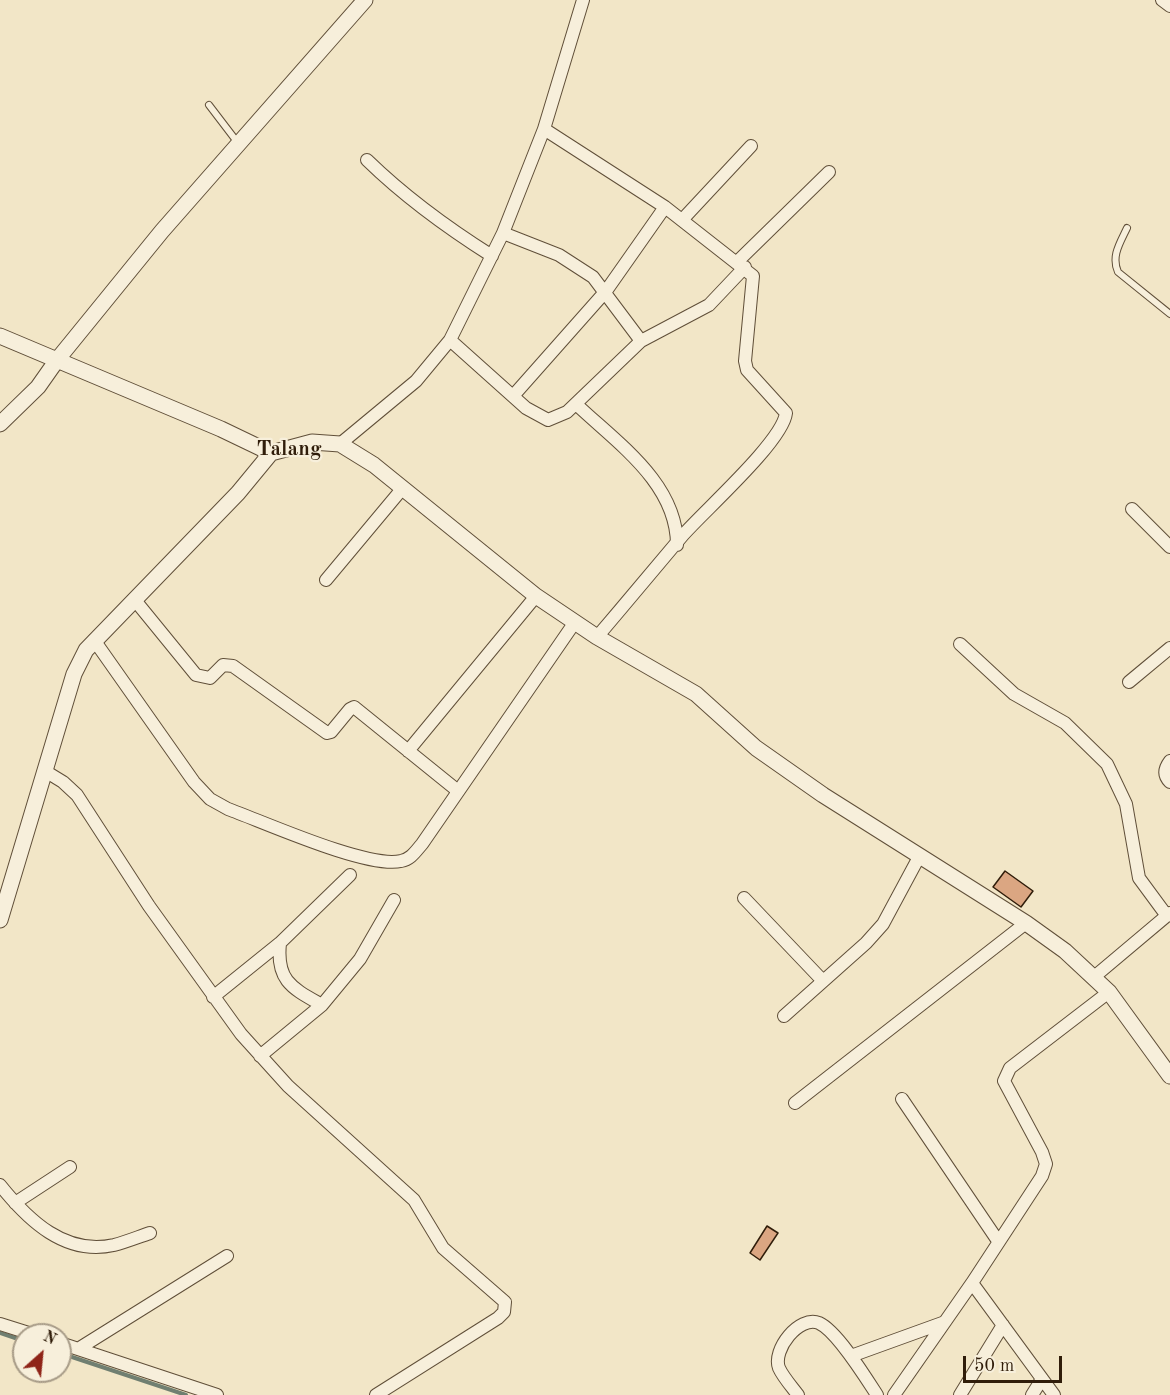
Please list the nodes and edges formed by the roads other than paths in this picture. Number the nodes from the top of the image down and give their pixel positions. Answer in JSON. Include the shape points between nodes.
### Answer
{"nodes":[{"id":1,"x":365,"y":0,"type":"edge"},
{"id":2,"x":583,"y":0,"type":"edge"},
{"id":3,"x":1162,"y":0,"type":"edge"},
{"id":4,"x":1170,"y":6,"type":"edge"},
{"id":5,"x":209,"y":105,"type":"dead end"},
{"id":6,"x":544,"y":129,"type":"junction"},
{"id":7,"x":240,"y":146,"type":"junction"},
{"id":8,"x":752,"y":146,"type":"dead end"},
{"id":9,"x":367,"y":160,"type":"dead end"},
{"id":10,"x":829,"y":172,"type":"dead end"},
{"id":11,"x":665,"y":207,"type":"junction"},
{"id":12,"x":682,"y":220,"type":"junction"},
{"id":13,"x":1127,"y":228,"type":"dead end"},
{"id":14,"x":503,"y":233,"type":"junction"},
{"id":15,"x":492,"y":256,"type":"junction"},
{"id":16,"x":741,"y":265,"type":"junction"},
{"id":17,"x":606,"y":291,"type":"junction"},
{"id":18,"x":1170,"y":314,"type":"edge"},
{"id":19,"x":0,"y":336,"type":"edge"},
{"id":20,"x":450,"y":340,"type":"junction"},
{"id":21,"x":641,"y":341,"type":"junction"},
{"id":22,"x":57,"y":360,"type":"junction"},
{"id":23,"x":513,"y":396,"type":"junction"},
{"id":24,"x":576,"y":404,"type":"junction"},
{"id":25,"x":0,"y":424,"type":"edge"},
{"id":26,"x":340,"y":444,"type":"junction"},
{"id":27,"x":271,"y":453,"type":"junction"},
{"id":28,"x":402,"y":489,"type":"junction"},
{"id":29,"x":1132,"y":509,"type":"dead end"},
{"id":30,"x":676,"y":545,"type":"junction"},
{"id":31,"x":1170,"y":547,"type":"edge"},
{"id":32,"x":326,"y":580,"type":"dead end"},
{"id":33,"x":536,"y":596,"type":"junction"},
{"id":34,"x":134,"y":599,"type":"junction"},
{"id":35,"x":575,"y":622,"type":"junction"},
{"id":36,"x":597,"y":637,"type":"junction"},
{"id":37,"x":94,"y":640,"type":"junction"},
{"id":38,"x":960,"y":644,"type":"dead end"},
{"id":39,"x":1170,"y":648,"type":"edge"},
{"id":40,"x":1129,"y":682,"type":"dead end"},
{"id":41,"x":408,"y":751,"type":"junction"},
{"id":42,"x":1170,"y":761,"type":"edge"},
{"id":43,"x":45,"y":771,"type":"junction"},
{"id":44,"x":1170,"y":782,"type":"edge"},
{"id":45,"x":458,"y":791,"type":"junction"},
{"id":46,"x":919,"y":856,"type":"junction"},
{"id":47,"x":350,"y":875,"type":"dead end"},
{"id":48,"x":744,"y":898,"type":"dead end"},
{"id":49,"x":394,"y":900,"type":"dead end"},
{"id":50,"x":1169,"y":914,"type":"edge"},
{"id":51,"x":0,"y":920,"type":"edge"},
{"id":52,"x":1026,"y":923,"type":"junction"},
{"id":53,"x":280,"y":943,"type":"junction"},
{"id":54,"x":1094,"y":977,"type":"junction"},
{"id":55,"x":823,"y":981,"type":"junction"},
{"id":56,"x":1109,"y":992,"type":"junction"},
{"id":57,"x":213,"y":997,"type":"junction"},
{"id":58,"x":322,"y":1005,"type":"junction"},
{"id":59,"x":784,"y":1016,"type":"dead end"},
{"id":60,"x":260,"y":1056,"type":"junction"},
{"id":61,"x":1170,"y":1076,"type":"edge"},
{"id":62,"x":902,"y":1099,"type":"dead end"},
{"id":63,"x":795,"y":1103,"type":"dead end"},
{"id":64,"x":70,"y":1167,"type":"dead end"},
{"id":65,"x":0,"y":1185,"type":"edge"},
{"id":66,"x":15,"y":1203,"type":"junction"},
{"id":67,"x":150,"y":1233,"type":"dead end"},
{"id":68,"x":998,"y":1241,"type":"junction"},
{"id":69,"x":226,"y":1256,"type":"dead end"},
{"id":70,"x":972,"y":1283,"type":"junction"},
{"id":71,"x":945,"y":1322,"type":"junction"},
{"id":72,"x":1003,"y":1325,"type":"junction"},
{"id":73,"x":72,"y":1347,"type":"edge"},
{"id":74,"x":78,"y":1349,"type":"junction"},
{"id":75,"x":851,"y":1356,"type":"junction"},
{"id":76,"x":1042,"y":1378,"type":"junction"},
{"id":77,"x":217,"y":1395,"type":"edge"},
{"id":78,"x":376,"y":1395,"type":"edge"},
{"id":79,"x":798,"y":1395,"type":"edge"},
{"id":80,"x":878,"y":1395,"type":"edge"},
{"id":81,"x":894,"y":1395,"type":"edge"},
{"id":82,"x":960,"y":1395,"type":"edge"},
{"id":83,"x":1032,"y":1395,"type":"edge"},
{"id":84,"x":1054,"y":1395,"type":"edge"}],
"edges":[{"from":1,"to":7,"type":"street"},
{"from":2,"to":6,"type":"street"},
{"from":3,"to":4,"type":"street"},
{"from":5,"to":7,"type":"lane"},
{"from":6,"to":11,"type":"street"},
{"from":6,"to":14,"type":"street"},
{"from":7,"to":22,"type":"street","via":[[162,231]]},
{"from":8,"to":12,"type":"street"},
{"from":9,"to":15,"type":"street","via":[[414,203]]},
{"from":10,"to":16,"type":"street"},
{"from":11,"to":12,"type":"street"},
{"from":11,"to":17,"type":"street"},
{"from":12,"to":16,"type":"street"},
{"from":13,"to":18,"type":"lane","via":[[1115,256],[1118,272]]},
{"from":14,"to":15,"type":"street"},
{"from":14,"to":17,"type":"street","via":[[577,264]]},
{"from":15,"to":20,"type":"street"},
{"from":16,"to":21,"type":"street","via":[[709,305]]},
{"from":16,"to":30,"type":"street","via":[[753,276],[754,285],[747,370],[786,412],[785,420]]},
{"from":17,"to":21,"type":"street"},
{"from":17,"to":23,"type":"street"},
{"from":19,"to":22,"type":"street"},
{"from":20,"to":23,"type":"street"},
{"from":20,"to":26,"type":"street","via":[[416,381]]},
{"from":21,"to":24,"type":"street"},
{"from":22,"to":25,"type":"street","via":[[38,387]]},
{"from":22,"to":27,"type":"street"},
{"from":23,"to":24,"type":"street","via":[[538,417],[548,420]]},
{"from":24,"to":30,"type":"street","via":[[636,460],[660,490],[676,527]]},
{"from":26,"to":27,"type":"street","via":[[312,442]]},
{"from":26,"to":28,"type":"street"},
{"from":27,"to":34,"type":"street","via":[[238,493]]},
{"from":28,"to":32,"type":"street"},
{"from":28,"to":33,"type":"street"},
{"from":29,"to":31,"type":"street"},
{"from":30,"to":36,"type":"street"},
{"from":33,"to":35,"type":"street"},
{"from":33,"to":41,"type":"street"},
{"from":34,"to":37,"type":"street"},
{"from":34,"to":41,"type":"street","via":[[196,675],[210,678],[223,665],[233,666],[327,733],[354,707]]},
{"from":35,"to":36,"type":"street"},
{"from":35,"to":45,"type":"street"},
{"from":36,"to":46,"type":"street","via":[[696,694],[756,748]]},
{"from":37,"to":43,"type":"street","via":[[74,674]]},
{"from":37,"to":45,"type":"street","via":[[194,782],[210,799],[228,809],[359,857],[398,862],[409,858],[422,844]]},
{"from":38,"to":50,"type":"street","via":[[1014,694],[1065,723],[1107,764],[1126,804],[1139,878]]},
{"from":39,"to":40,"type":"street"},
{"from":41,"to":45,"type":"street"},
{"from":42,"to":44,"type":"street","via":[[1165,770]]},
{"from":43,"to":51,"type":"street"},
{"from":43,"to":57,"type":"street","via":[[77,795]]},
{"from":46,"to":52,"type":"street"},
{"from":46,"to":55,"type":"street","via":[[883,924]]},
{"from":47,"to":53,"type":"street"},
{"from":48,"to":55,"type":"street"},
{"from":49,"to":58,"type":"street","via":[[360,959]]},
{"from":50,"to":54,"type":"street"},
{"from":52,"to":54,"type":"street"},
{"from":52,"to":63,"type":"street"},
{"from":53,"to":57,"type":"street"},
{"from":53,"to":58,"type":"street","via":[[278,957],[283,976],[294,989]]},
{"from":54,"to":56,"type":"street"},
{"from":55,"to":59,"type":"street"},
{"from":56,"to":61,"type":"street"},
{"from":56,"to":68,"type":"street","via":[[1006,1074],[1004,1081],[1046,1164]]},
{"from":57,"to":60,"type":"street"},
{"from":58,"to":60,"type":"street"},
{"from":60,"to":78,"type":"street","via":[[329,1125],[414,1200],[443,1248],[505,1302],[504,1312],[498,1318]]},
{"from":62,"to":68,"type":"street"},
{"from":64,"to":66,"type":"street"},
{"from":65,"to":66,"type":"street"},
{"from":66,"to":67,"type":"street","via":[[42,1229],[73,1243],[100,1247]]},
{"from":68,"to":70,"type":"street"},
{"from":69,"to":74,"type":"street"},
{"from":70,"to":71,"type":"street"},
{"from":70,"to":72,"type":"street"},
{"from":71,"to":75,"type":"street"},
{"from":71,"to":81,"type":"street"},
{"from":72,"to":76,"type":"street"},
{"from":72,"to":82,"type":"street"},
{"from":73,"to":74,"type":"street"},
{"from":74,"to":77,"type":"street"},
{"from":75,"to":79,"type":"street","via":[[821,1324],[812,1321],[799,1327],[778,1356],[778,1367]]},
{"from":75,"to":80,"type":"street"},
{"from":76,"to":83,"type":"street"},
{"from":76,"to":84,"type":"street"}]}
